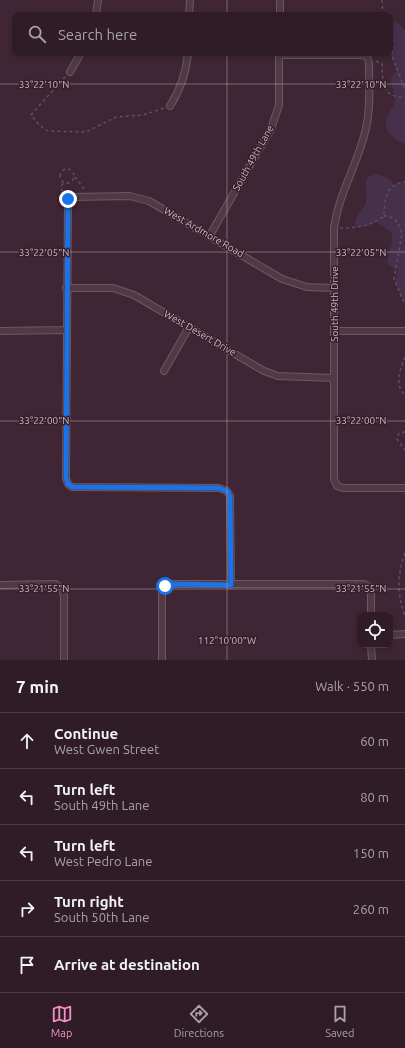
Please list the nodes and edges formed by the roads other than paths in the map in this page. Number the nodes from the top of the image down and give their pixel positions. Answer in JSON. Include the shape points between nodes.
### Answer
{"nodes":[{"id":1,"x":98,"y":0,"type":"edge"},
{"id":2,"x":190,"y":0,"type":"edge"},
{"id":3,"x":280,"y":0,"type":"edge"},
{"id":4,"x":96,"y":12,"type":"edge"},
{"id":5,"x":189,"y":12,"type":"edge"},
{"id":6,"x":280,"y":12,"type":"edge"},
{"id":7,"x":79,"y":56,"type":"edge"},
{"id":8,"x":188,"y":56,"type":"edge"},
{"id":9,"x":279,"y":56,"type":"edge"},
{"id":10,"x":367,"y":56,"type":"edge"},
{"id":11,"x":70,"y":72,"type":"road end"},
{"id":12,"x":170,"y":106,"type":"road end"},
{"id":13,"x":210,"y":235,"type":"junction"},
{"id":14,"x":66,"y":288,"type":"junction"},
{"id":15,"x":334,"y":288,"type":"junction"},
{"id":16,"x":189,"y":328,"type":"junction"},
{"id":17,"x":0,"y":330,"type":"edge"},
{"id":18,"x":66,"y":330,"type":"junction"},
{"id":19,"x":334,"y":331,"type":"junction"},
{"id":20,"x":405,"y":331,"type":"edge"},
{"id":21,"x":164,"y":371,"type":"dead end"},
{"id":22,"x":334,"y":378,"type":"junction"},
{"id":23,"x":405,"y":488,"type":"edge"},
{"id":24,"x":0,"y":585,"type":"edge"},
{"id":25,"x":231,"y":585,"type":"junction"},
{"id":26,"x":371,"y":612,"type":"edge"},
{"id":27,"x":405,"y":634,"type":"edge"},
{"id":28,"x":393,"y":635,"type":"edge"},
{"id":29,"x":371,"y":648,"type":"edge"},
{"id":30,"x":64,"y":660,"type":"edge"},
{"id":31,"x":162,"y":660,"type":"edge"},
{"id":32,"x":372,"y":660,"type":"edge"}],
"edges":[{"from":1,"to":4,"type":"street"},
{"from":2,"to":5,"type":"street"},
{"from":3,"to":6,"type":"street"},
{"from":7,"to":11,"type":"street"},
{"from":8,"to":12,"type":"street","via":[[184,78]]},
{"from":9,"to":13,"type":"street","name":"South 49th Lane","via":[[279,105],[271,129]]},
{"from":10,"to":15,"type":"street","name":"South 49th Drive","via":[[369,110],[366,129],[339,203],[334,228]]},
{"from":13,"to":14,"type":"street","name":"West Ardmore Road","via":[[143,199],[130,196],[89,196],[68,199]]},
{"from":13,"to":15,"type":"street","name":"West Ardmore Road","via":[[290,282],[307,287]]},
{"from":14,"to":16,"type":"street","name":"West Desert Drive","via":[[108,288],[123,291],[145,301]]},
{"from":14,"to":18,"type":"street"},
{"from":15,"to":19,"type":"street","name":"South 49th Drive"},
{"from":16,"to":21,"type":"street"},
{"from":16,"to":22,"type":"street","name":"West Desert Drive","via":[[264,371],[278,376]]},
{"from":17,"to":18,"type":"street"},
{"from":18,"to":25,"type":"street","via":[[68,484],[72,487],[219,488],[227,491],[230,496]]},
{"from":19,"to":20,"type":"street"},
{"from":19,"to":22,"type":"street","name":"South 49th Drive"},
{"from":22,"to":23,"type":"street","name":"South 49th Drive","via":[[334,479],[338,486]]},
{"from":24,"to":30,"type":"street","via":[[56,584],[62,589]]},
{"from":25,"to":26,"type":"street","via":[[364,584],[371,593]]},
{"from":25,"to":31,"type":"street","via":[[165,586],[162,594]]},
{"from":27,"to":28,"type":"street"},
{"from":29,"to":32,"type":"street"}]}
